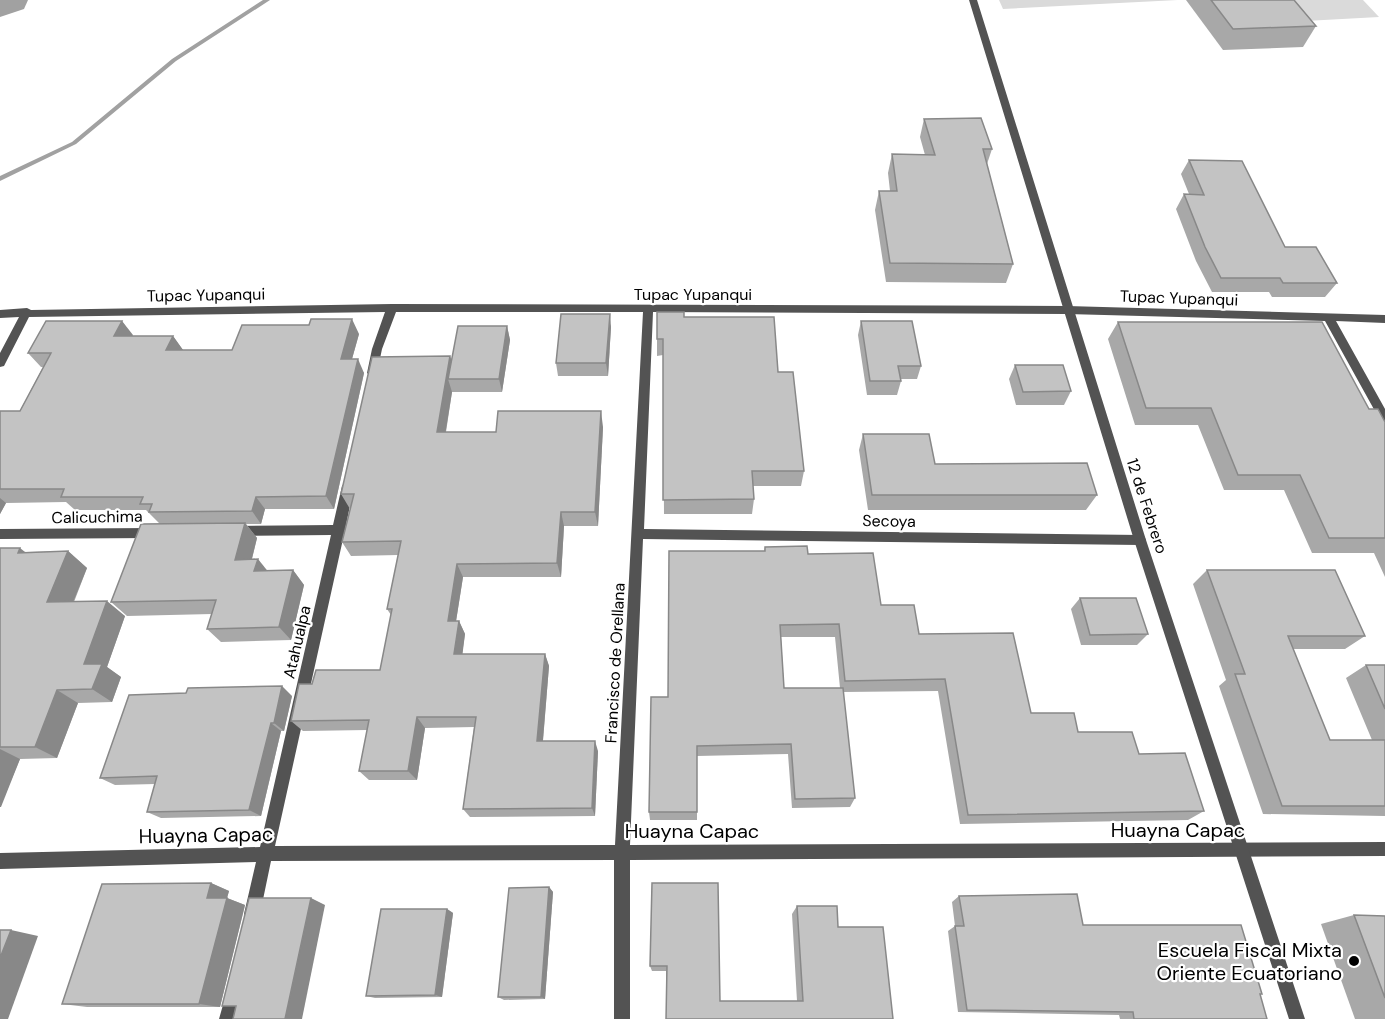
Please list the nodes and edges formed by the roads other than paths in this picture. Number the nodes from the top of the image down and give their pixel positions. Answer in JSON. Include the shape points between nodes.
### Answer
{"nodes":[{"id":1,"x":973,"y":0,"type":"edge"},
{"id":2,"x":392,"y":308,"type":"junction"},
{"id":3,"x":648,"y":309,"type":"junction"},
{"id":4,"x":1067,"y":310,"type":"junction"},
{"id":5,"x":27,"y":312,"type":"junction"},
{"id":6,"x":0,"y":314,"type":"edge"},
{"id":7,"x":1328,"y":317,"type":"junction"},
{"id":8,"x":1385,"y":320,"type":"edge"},
{"id":9,"x":0,"y":363,"type":"edge"},
{"id":10,"x":370,"y":383,"type":"edge"},
{"id":11,"x":1385,"y":419,"type":"edge"},
{"id":12,"x":351,"y":474,"type":"edge"},
{"id":13,"x":339,"y":530,"type":"junction"},
{"id":14,"x":164,"y":532,"type":"edge"},
{"id":15,"x":222,"y":532,"type":"edge"},
{"id":16,"x":0,"y":534,"type":"edge"},
{"id":17,"x":638,"y":534,"type":"junction"},
{"id":18,"x":1140,"y":540,"type":"junction"},
{"id":19,"x":1385,"y":849,"type":"edge"},
{"id":20,"x":1243,"y":851,"type":"junction"},
{"id":21,"x":622,"y":852,"type":"junction"},
{"id":22,"x":267,"y":854,"type":"junction"},
{"id":23,"x":0,"y":861,"type":"edge"},
{"id":24,"x":248,"y":931,"type":"edge"},
{"id":25,"x":238,"y":975,"type":"edge"},
{"id":26,"x":227,"y":1019,"type":"edge"},
{"id":27,"x":622,"y":1019,"type":"edge"},
{"id":28,"x":1297,"y":1019,"type":"edge"}],
"edges":[{"from":1,"to":4,"type":"street","name":"12 de Febrero"},
{"from":2,"to":3,"type":"street","name":"Tupac Yupanqui"},
{"from":2,"to":5,"type":"street","name":"Tupac Yupanqui"},
{"from":2,"to":10,"type":"street"},
{"from":3,"to":4,"type":"street","name":"Tupac Yupanqui"},
{"from":3,"to":17,"type":"street","name":"Francisco de Orellana"},
{"from":4,"to":7,"type":"street","name":"Tupac Yupanqui"},
{"from":4,"to":18,"type":"street","name":"12 de Febrero"},
{"from":5,"to":6,"type":"street","name":"Tupac Yupanqui"},
{"from":5,"to":9,"type":"street"},
{"from":7,"to":8,"type":"street","name":"Tupac Yupanqui"},
{"from":7,"to":11,"type":"street"},
{"from":12,"to":13,"type":"street","name":"Atahualpa"},
{"from":13,"to":15,"type":"street"},
{"from":13,"to":22,"type":"street","name":"Atahualpa"},
{"from":14,"to":16,"type":"street","name":"Calicuchima"},
{"from":17,"to":18,"type":"street","name":"Secoya"},
{"from":17,"to":21,"type":"street","name":"Francisco de Orellana"},
{"from":18,"to":20,"type":"street","name":"12 de Febrero"},
{"from":19,"to":20,"type":"street","name":"Huayna Capac"},
{"from":20,"to":21,"type":"street","name":"Huayna Capac"},
{"from":20,"to":28,"type":"street","name":"12 de Febrero"},
{"from":21,"to":22,"type":"street","name":"Huayna Capac"},
{"from":21,"to":27,"type":"street","name":"Francisco de Orellana"},
{"from":22,"to":23,"type":"street","name":"Huayna Capac"},
{"from":22,"to":24,"type":"street","name":"Atahualpa"},
{"from":25,"to":26,"type":"street"}]}
